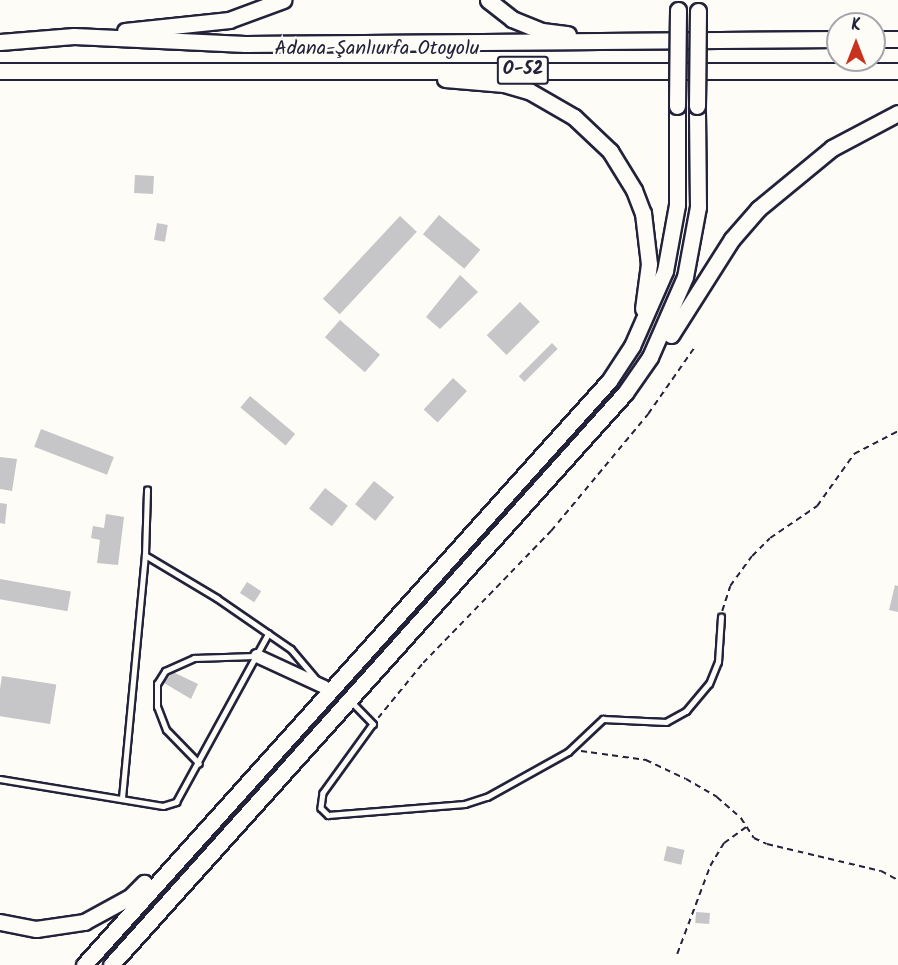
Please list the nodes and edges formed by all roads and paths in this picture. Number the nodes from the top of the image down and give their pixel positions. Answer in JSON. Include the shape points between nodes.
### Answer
{"nodes":[{"id":1,"x":283,"y":0,"type":"edge"},
{"id":2,"x":488,"y":0,"type":"edge"},
{"id":3,"x":678,"y":5,"type":"edge"},
{"id":4,"x":698,"y":5,"type":"edge"},
{"id":5,"x":100,"y":37,"type":"junction"},
{"id":6,"x":826,"y":39,"type":"edge"},
{"id":7,"x":754,"y":40,"type":"junction"},
{"id":8,"x":0,"y":42,"type":"edge"},
{"id":9,"x":147,"y":69,"type":"junction"},
{"id":10,"x":0,"y":71,"type":"edge"},
{"id":11,"x":898,"y":72,"type":"edge"},
{"id":12,"x":898,"y":113,"type":"edge"},
{"id":13,"x":694,"y":348,"type":"dead end"},
{"id":14,"x":898,"y":431,"type":"edge"},
{"id":15,"x":562,"y":434,"type":"junction"},
{"id":16,"x":577,"y":447,"type":"junction"},
{"id":17,"x":147,"y":490,"type":"dead end"},
{"id":18,"x":146,"y":555,"type":"junction"},
{"id":19,"x":721,"y":617,"type":"joint"},
{"id":20,"x":267,"y":634,"type":"junction"},
{"id":21,"x":257,"y":656,"type":"junction"},
{"id":22,"x":326,"y":689,"type":"junction"},
{"id":23,"x":350,"y":700,"type":"junction"},
{"id":24,"x":373,"y":724,"type":"junction"},
{"id":25,"x":576,"y":746,"type":"junction"},
{"id":26,"x":199,"y":764,"type":"junction"},
{"id":27,"x":0,"y":779,"type":"edge"},
{"id":28,"x":236,"y":793,"type":"junction"},
{"id":29,"x":122,"y":798,"type":"junction"},
{"id":30,"x":249,"y":812,"type":"junction"},
{"id":31,"x":747,"y":827,"type":"junction"},
{"id":32,"x":898,"y":880,"type":"edge"},
{"id":33,"x":0,"y":922,"type":"edge"},
{"id":34,"x":677,"y":954,"type":"dead end"},
{"id":35,"x":84,"y":965,"type":"edge"},
{"id":36,"x":111,"y":965,"type":"edge"},
{"id":37,"x":124,"y":965,"type":"edge"}],
"edges":[{"from":1,"to":5,"type":"highway","via":[[229,20],[128,30]]},
{"from":2,"to":7,"type":"highway","via":[[512,19],[542,31]]},
{"from":3,"to":15,"type":"highway","bridge":true,"via":[[677,205],[665,271],[632,346],[609,381]]},
{"from":4,"to":16,"type":"highway","bridge":true,"via":[[698,207],[685,277],[650,357],[625,393]]},
{"from":5,"to":7,"type":"highway","name":"Adana-Şanlıurfa Otoyolu","number":"O-52","via":[[245,44]]},
{"from":5,"to":8,"type":"highway","name":"Adana-Şanlıurfa Otoyolu","number":"O-52"},
{"from":6,"to":7,"type":"highway","name":"Adana-Şanlıurfa Otoyolu","number":"O-52"},
{"from":9,"to":10,"type":"highway","name":"Adana-Şanlıurfa Otoyolu","number":"O-52"},
{"from":9,"to":11,"type":"highway","name":"Adana-Şanlıurfa Otoyolu","number":"O-52"},
{"from":9,"to":15,"type":"highway","via":[[504,84],[553,103],[593,134],[624,171],[644,213],[648,286],[636,329],[624,351]]},
{"from":12,"to":16,"type":"highway","via":[[832,148],[758,209],[705,279],[656,359]]},
{"from":13,"to":24,"type":"path","via":[[648,414],[551,531],[423,663]]},
{"from":14,"to":19,"type":"path","via":[[854,454],[817,506],[770,538],[752,556],[730,586]]},
{"from":15,"to":22,"type":"highway"},
{"from":16,"to":23,"type":"highway"},
{"from":17,"to":18,"type":"lane"},
{"from":18,"to":20,"type":"lane"},
{"from":18,"to":29,"type":"lane"},
{"from":19,"to":25,"type":"lane","via":[[718,662],[710,684],[686,711],[666,722],[603,719]]},
{"from":20,"to":21,"type":"lane"},
{"from":20,"to":22,"type":"lane","via":[[291,649]]},
{"from":21,"to":22,"type":"street"},
{"from":21,"to":26,"type":"lane"},
{"from":21,"to":26,"type":"lane","via":[[194,658],[165,671],[157,684],[157,707],[166,730]]},
{"from":22,"to":28,"type":"highway"},
{"from":23,"to":24,"type":"lane"},
{"from":23,"to":30,"type":"highway"},
{"from":24,"to":25,"type":"lane","via":[[323,793],[321,808],[328,815],[465,804],[487,797]]},
{"from":25,"to":31,"type":"path","via":[[603,757],[627,757],[656,765],[717,798]]},
{"from":26,"to":29,"type":"lane","via":[[176,802],[164,806]]},
{"from":27,"to":29,"type":"lane"},
{"from":28,"to":33,"type":"highway","via":[[130,897],[109,910],[60,927],[36,929]]},
{"from":28,"to":35,"type":"highway"},
{"from":30,"to":36,"type":"highway"},
{"from":30,"to":37,"type":"highway"},
{"from":31,"to":32,"type":"path","via":[[754,838],[767,844],[881,871]]},
{"from":31,"to":34,"type":"path","via":[[723,843],[710,866]]}]}
